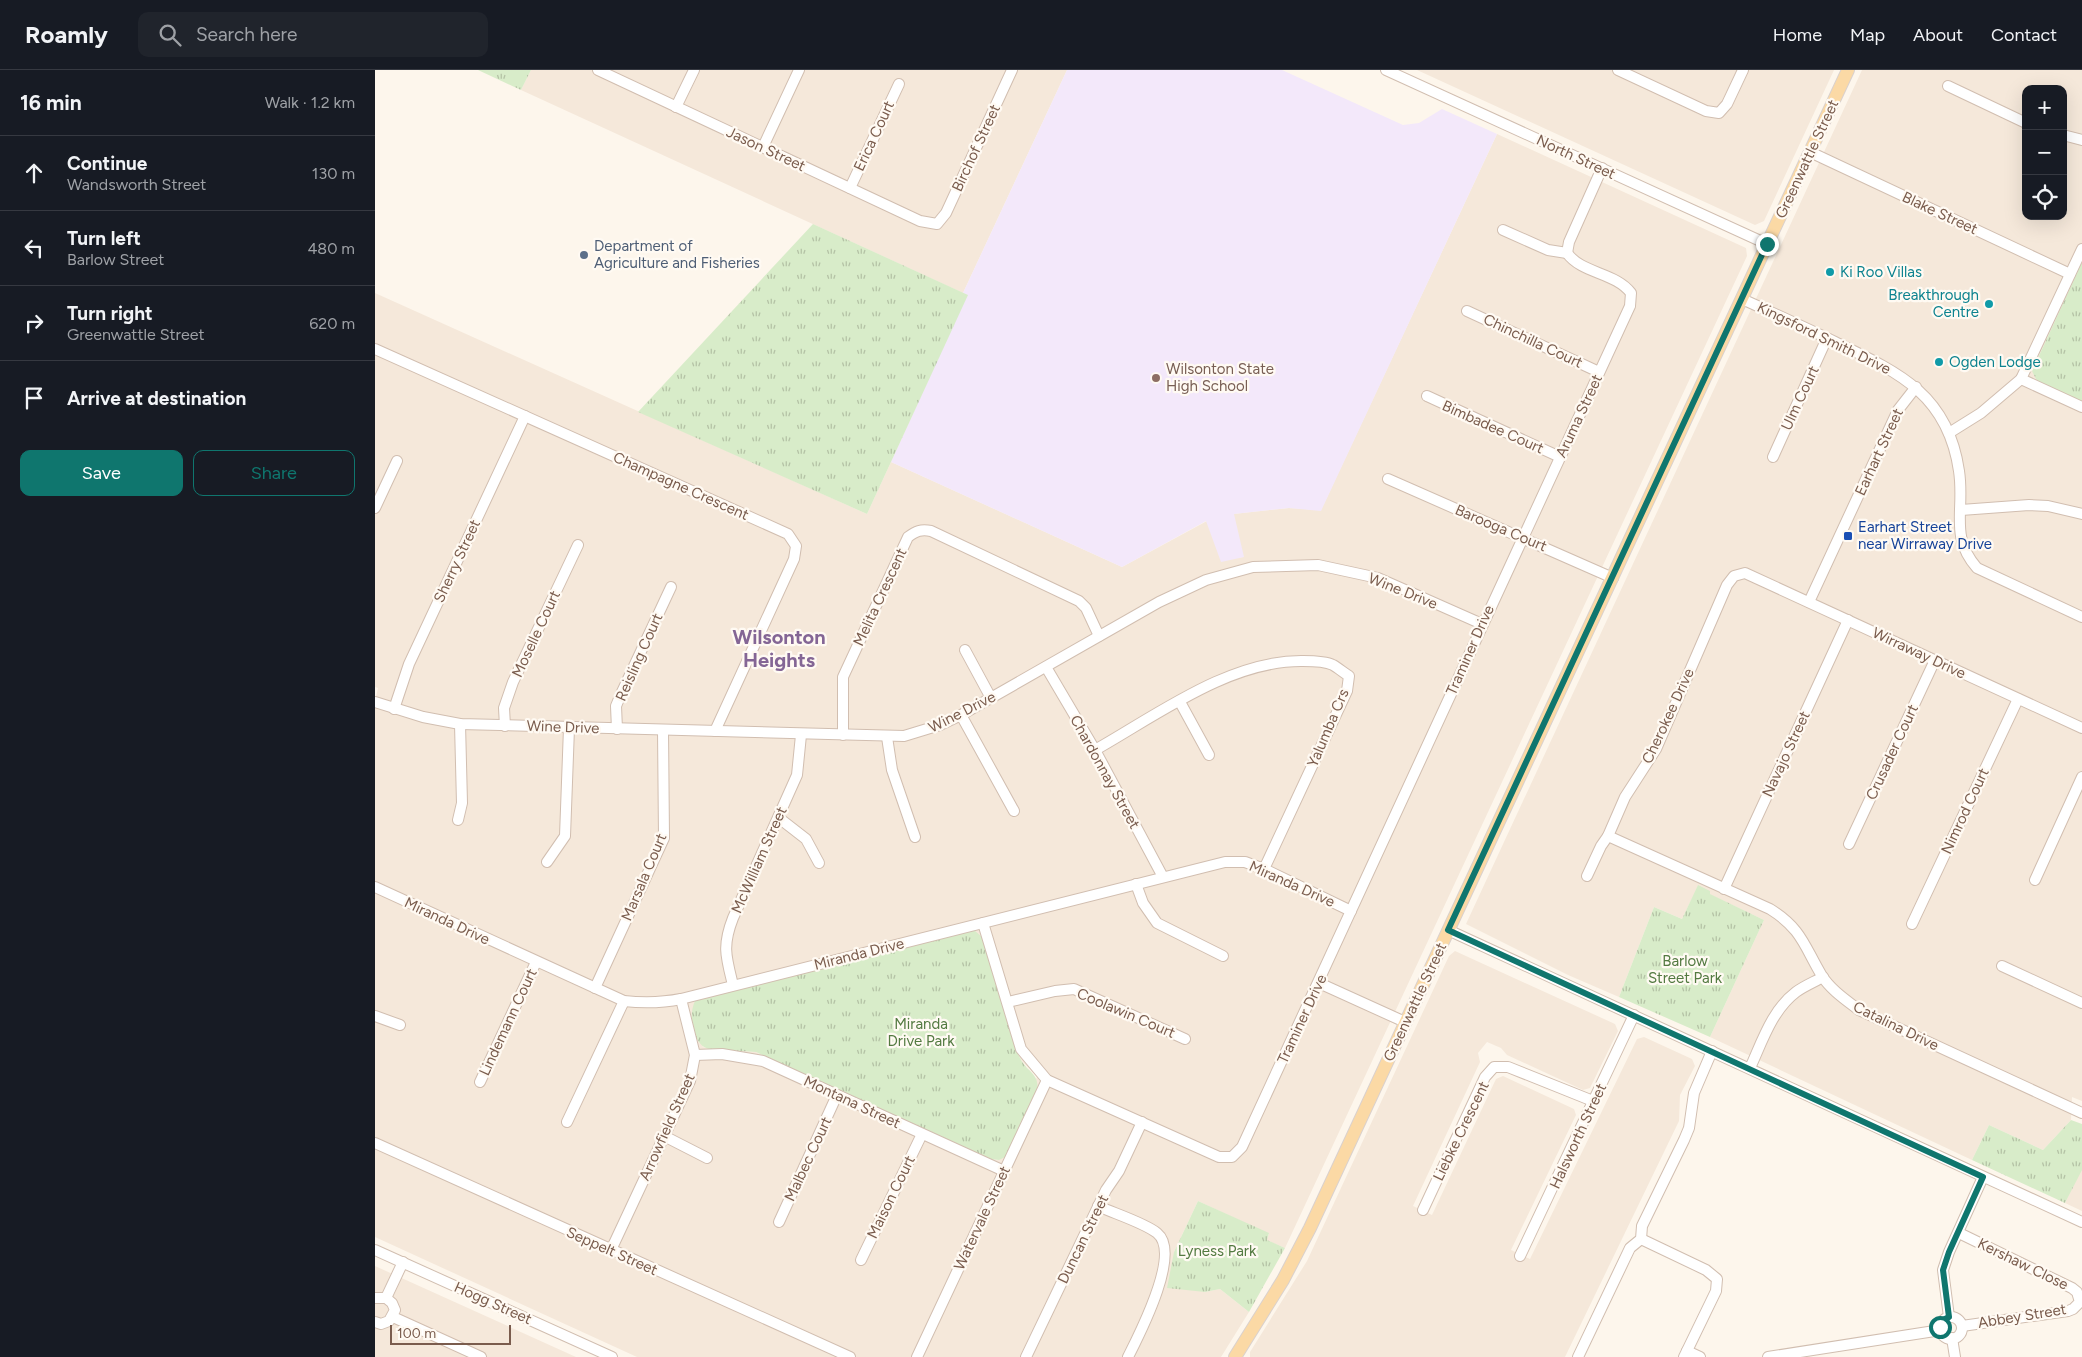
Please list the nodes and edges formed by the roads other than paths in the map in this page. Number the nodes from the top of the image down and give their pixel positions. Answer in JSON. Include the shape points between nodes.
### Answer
{"nodes":[{"id":1,"x":598,"y":70,"type":"edge"},
{"id":2,"x":694,"y":70,"type":"edge"},
{"id":3,"x":799,"y":70,"type":"edge"},
{"id":4,"x":1013,"y":70,"type":"edge"},
{"id":5,"x":1386,"y":70,"type":"edge"},
{"id":6,"x":1618,"y":70,"type":"edge"},
{"id":7,"x":1743,"y":70,"type":"edge"},
{"id":8,"x":1848,"y":70,"type":"edge"},
{"id":9,"x":1640,"y":75,"type":"edge"},
{"id":10,"x":899,"y":84,"type":"dead end"},
{"id":11,"x":1948,"y":86,"type":"dead end"},
{"id":12,"x":676,"y":107,"type":"junction"},
{"id":13,"x":2022,"y":121,"type":"edge"},
{"id":14,"x":2067,"y":136,"type":"edge"},
{"id":15,"x":2082,"y":140,"type":"edge"},
{"id":16,"x":763,"y":147,"type":"junction"},
{"id":17,"x":1810,"y":152,"type":"junction"},
{"id":18,"x":1601,"y":168,"type":"junction"},
{"id":19,"x":850,"y":188,"type":"junction"},
{"id":20,"x":937,"y":224,"type":"joint"},
{"id":21,"x":1503,"y":230,"type":"dead end"},
{"id":22,"x":1767,"y":244,"type":"junction"},
{"id":23,"x":2082,"y":249,"type":"edge"},
{"id":24,"x":1567,"y":253,"type":"junction"},
{"id":25,"x":2070,"y":274,"type":"junction"},
{"id":26,"x":1742,"y":299,"type":"junction"},
{"id":27,"x":1467,"y":311,"type":"dead end"},
{"id":28,"x":1827,"y":338,"type":"junction"},
{"id":29,"x":375,"y":349,"type":"edge"},
{"id":30,"x":1599,"y":372,"type":"junction"},
{"id":31,"x":2021,"y":379,"type":"junction"},
{"id":32,"x":1916,"y":387,"type":"junction"},
{"id":33,"x":1427,"y":396,"type":"dead end"},
{"id":34,"x":2082,"y":407,"type":"edge"},
{"id":35,"x":525,"y":416,"type":"junction"},
{"id":36,"x":1949,"y":433,"type":"junction"},
{"id":37,"x":1560,"y":457,"type":"junction"},
{"id":38,"x":1773,"y":457,"type":"dead end"},
{"id":39,"x":397,"y":461,"type":"dead end"},
{"id":40,"x":1388,"y":479,"type":"dead end"},
{"id":41,"x":375,"y":508,"type":"edge"},
{"id":42,"x":1961,"y":510,"type":"junction"},
{"id":43,"x":2082,"y":514,"type":"edge"},
{"id":44,"x":1523,"y":538,"type":"junction"},
{"id":45,"x":577,"y":546,"type":"dead end"},
{"id":46,"x":1757,"y":577,"type":"joint"},
{"id":47,"x":1613,"y":578,"type":"junction"},
{"id":48,"x":671,"y":587,"type":"dead end"},
{"id":49,"x":1809,"y":602,"type":"junction"},
{"id":50,"x":2082,"y":617,"type":"edge"},
{"id":51,"x":1848,"y":620,"type":"junction"},
{"id":52,"x":1482,"y":624,"type":"junction"},
{"id":53,"x":1099,"y":636,"type":"junction"},
{"id":54,"x":965,"y":650,"type":"dead end"},
{"id":55,"x":1935,"y":660,"type":"junction"},
{"id":56,"x":1045,"y":667,"type":"junction"},
{"id":57,"x":991,"y":698,"type":"junction"},
{"id":58,"x":2018,"y":698,"type":"junction"},
{"id":59,"x":375,"y":702,"type":"edge"},
{"id":60,"x":1180,"y":702,"type":"junction"},
{"id":61,"x":394,"y":709,"type":"junction"},
{"id":62,"x":961,"y":714,"type":"junction"},
{"id":63,"x":460,"y":724,"type":"junction"},
{"id":64,"x":505,"y":726,"type":"junction"},
{"id":65,"x":569,"y":728,"type":"junction"},
{"id":66,"x":2082,"y":728,"type":"edge"},
{"id":67,"x":617,"y":729,"type":"junction"},
{"id":68,"x":663,"y":730,"type":"junction"},
{"id":69,"x":715,"y":731,"type":"junction"},
{"id":70,"x":801,"y":735,"type":"junction"},
{"id":71,"x":843,"y":735,"type":"junction"},
{"id":72,"x":887,"y":737,"type":"junction"},
{"id":73,"x":1095,"y":750,"type":"junction"},
{"id":74,"x":1209,"y":755,"type":"dead end"},
{"id":75,"x":2082,"y":777,"type":"edge"},
{"id":76,"x":1014,"y":811,"type":"dead end"},
{"id":77,"x":779,"y":818,"type":"junction"},
{"id":78,"x":458,"y":820,"type":"dead end"},
{"id":79,"x":1608,"y":836,"type":"junction"},
{"id":80,"x":915,"y":837,"type":"dead end"},
{"id":81,"x":1849,"y":844,"type":"dead end"},
{"id":82,"x":547,"y":862,"type":"dead end"},
{"id":83,"x":819,"y":863,"type":"dead end"},
{"id":84,"x":1264,"y":869,"type":"junction"},
{"id":85,"x":1587,"y":876,"type":"dead end"},
{"id":86,"x":1163,"y":877,"type":"junction"},
{"id":87,"x":2035,"y":880,"type":"dead end"},
{"id":88,"x":1137,"y":884,"type":"junction"},
{"id":89,"x":375,"y":887,"type":"edge"},
{"id":90,"x":1724,"y":889,"type":"junction"},
{"id":91,"x":1351,"y":911,"type":"junction"},
{"id":92,"x":983,"y":923,"type":"junction"},
{"id":93,"x":1912,"y":924,"type":"dead end"},
{"id":94,"x":1448,"y":930,"type":"junction"},
{"id":95,"x":1223,"y":956,"type":"dead end"},
{"id":96,"x":536,"y":962,"type":"junction"},
{"id":97,"x":2002,"y":966,"type":"dead end"},
{"id":98,"x":1823,"y":977,"type":"junction"},
{"id":99,"x":1319,"y":983,"type":"junction"},
{"id":100,"x":733,"y":985,"type":"junction"},
{"id":101,"x":595,"y":988,"type":"junction"},
{"id":102,"x":681,"y":999,"type":"junction"},
{"id":103,"x":623,"y":1001,"type":"junction"},
{"id":104,"x":1008,"y":1002,"type":"junction"},
{"id":105,"x":2082,"y":1003,"type":"edge"},
{"id":106,"x":1634,"y":1015,"type":"junction"},
{"id":107,"x":375,"y":1016,"type":"edge"},
{"id":108,"x":1405,"y":1022,"type":"junction"},
{"id":109,"x":400,"y":1024,"type":"dead end"},
{"id":110,"x":1185,"y":1039,"type":"dead end"},
{"id":111,"x":1712,"y":1051,"type":"junction"},
{"id":112,"x":695,"y":1055,"type":"junction"},
{"id":113,"x":1750,"y":1068,"type":"junction"},
{"id":114,"x":1047,"y":1080,"type":"junction"},
{"id":115,"x":480,"y":1082,"type":"dead end"},
{"id":116,"x":837,"y":1095,"type":"junction"},
{"id":117,"x":1593,"y":1101,"type":"junction"},
{"id":118,"x":2082,"y":1112,"type":"edge"},
{"id":119,"x":567,"y":1122,"type":"dead end"},
{"id":120,"x":1142,"y":1122,"type":"junction"},
{"id":121,"x":922,"y":1134,"type":"junction"},
{"id":122,"x":664,"y":1136,"type":"junction"},
{"id":123,"x":375,"y":1144,"type":"edge"},
{"id":124,"x":707,"y":1158,"type":"dead end"},
{"id":125,"x":1004,"y":1171,"type":"junction"},
{"id":126,"x":1983,"y":1177,"type":"junction"},
{"id":127,"x":1098,"y":1206,"type":"junction"},
{"id":128,"x":1423,"y":1210,"type":"dead end"},
{"id":129,"x":779,"y":1222,"type":"dead end"},
{"id":130,"x":2082,"y":1222,"type":"edge"},
{"id":131,"x":1959,"y":1233,"type":"junction"},
{"id":132,"x":1641,"y":1239,"type":"junction"},
{"id":133,"x":375,"y":1250,"type":"edge"},
{"id":134,"x":611,"y":1250,"type":"junction"},
{"id":135,"x":1521,"y":1256,"type":"dead end"},
{"id":136,"x":861,"y":1260,"type":"dead end"},
{"id":137,"x":403,"y":1262,"type":"junction"},
{"id":138,"x":375,"y":1298,"type":"edge"},
{"id":139,"x":386,"y":1298,"type":"junction"},
{"id":140,"x":2079,"y":1302,"type":"joint"},
{"id":141,"x":1949,"y":1317,"type":"junction"},
{"id":142,"x":393,"y":1318,"type":"junction"},
{"id":143,"x":375,"y":1323,"type":"edge"},
{"id":144,"x":1962,"y":1326,"type":"junction"},
{"id":145,"x":1941,"y":1330,"type":"junction"},
{"id":146,"x":1951,"y":1338,"type":"junction"},
{"id":147,"x":1685,"y":1354,"type":"edge"},
{"id":148,"x":481,"y":1357,"type":"edge"},
{"id":149,"x":612,"y":1357,"type":"edge"},
{"id":150,"x":850,"y":1357,"type":"edge"},
{"id":151,"x":917,"y":1357,"type":"edge"},
{"id":152,"x":1026,"y":1357,"type":"edge"},
{"id":153,"x":1128,"y":1357,"type":"edge"},
{"id":154,"x":1235,"y":1357,"type":"edge"},
{"id":155,"x":1578,"y":1357,"type":"edge"},
{"id":156,"x":1700,"y":1357,"type":"edge"},
{"id":157,"x":1768,"y":1357,"type":"edge"},
{"id":158,"x":1955,"y":1357,"type":"edge"}],
"edges":[{"from":1,"to":12,"type":"street","name":"Jason Street"},
{"from":2,"to":12,"type":"street"},
{"from":3,"to":16,"type":"street"},
{"from":4,"to":20,"type":"street","name":"Birchof Street","via":[[946,213]]},
{"from":5,"to":18,"type":"street","name":"North Street"},
{"from":6,"to":9,"type":"street"},
{"from":7,"to":9,"type":"street","via":[[1727,104],[1719,113],[1706,111]]},
{"from":8,"to":17,"type":"main road","name":"Greenwattle Street"},
{"from":10,"to":19,"type":"street","name":"Erica Court"},
{"from":11,"to":13,"type":"street"},
{"from":12,"to":16,"type":"street","name":"Jason Street"},
{"from":14,"to":15,"type":"street"},
{"from":16,"to":19,"type":"street","name":"Jason Street"},
{"from":17,"to":22,"type":"main road","name":"Greenwattle Street"},
{"from":17,"to":25,"type":"street","name":"Blake Street"},
{"from":18,"to":22,"type":"street","name":"North Street"},
{"from":18,"to":24,"type":"street"},
{"from":19,"to":20,"type":"street","name":"Jason Street","via":[[920,221]]},
{"from":21,"to":24,"type":"street","via":[[1549,250]]},
{"from":22,"to":26,"type":"main road","name":"Greenwattle Street"},
{"from":23,"to":25,"type":"street"},
{"from":24,"to":30,"type":"street","name":"Aruma Street","via":[[1577,263],[1623,283],[1631,294],[1631,306]]},
{"from":25,"to":31,"type":"street"},
{"from":26,"to":28,"type":"street","name":"Kingsford Smith Drive"},
{"from":26,"to":47,"type":"main road","name":"Greenwattle Street"},
{"from":27,"to":30,"type":"street","name":"Chinchilla Court"},
{"from":28,"to":32,"type":"street","name":"Kingsford Smith Drive","via":[[1890,368]]},
{"from":28,"to":38,"type":"street","name":"Ulm Court"},
{"from":29,"to":35,"type":"street","name":"Champagne Crescent"},
{"from":30,"to":37,"type":"street","name":"Aruma Street"},
{"from":31,"to":34,"type":"street"},
{"from":31,"to":36,"type":"street","via":[[1981,413]]},
{"from":32,"to":36,"type":"street","name":"Kingsford Smith Drive"},
{"from":32,"to":49,"type":"street","name":"Earhart Street","via":[[1898,410]]},
{"from":33,"to":37,"type":"street","name":"Bimbadee Court"},
{"from":35,"to":61,"type":"street","name":"Sherry Street","via":[[409,664]]},
{"from":35,"to":69,"type":"street","name":"Champagne Crescent","via":[[788,534],[796,546],[794,559]]},
{"from":36,"to":42,"type":"street","name":"Kingsford Smith Drive","via":[[1959,469]]},
{"from":37,"to":44,"type":"street","name":"Aruma Street"},
{"from":39,"to":41,"type":"street"},
{"from":40,"to":44,"type":"street","name":"Barooga Court"},
{"from":42,"to":43,"type":"street","via":[[2029,505]]},
{"from":42,"to":50,"type":"street","name":"Kingsford Smith Drive","via":[[1960,540],[1965,555],[1977,568]]},
{"from":44,"to":47,"type":"street","name":"Barooga Court"},
{"from":44,"to":52,"type":"street","name":"Traminer Drive"},
{"from":45,"to":64,"type":"street","name":"Moselle Court","via":[[513,682],[504,708]]},
{"from":46,"to":49,"type":"street","name":"Wirraway Drive"},
{"from":46,"to":79,"type":"street","name":"Cherokee Drive","via":[[1745,572],[1734,576],[1727,585],[1656,749],[1625,797]]},
{"from":47,"to":94,"type":"main road","name":"Greenwattle Street"},
{"from":48,"to":67,"type":"street","name":"Reisling Court","via":[[616,706]]},
{"from":49,"to":51,"type":"street","name":"Wirraway Drive"},
{"from":51,"to":55,"type":"street","name":"Wirraway Drive"},
{"from":51,"to":90,"type":"street","name":"Navajo Street"},
{"from":52,"to":53,"type":"street","name":"Wine Drive","via":[[1378,578],[1318,565],[1253,567],[1206,580]]},
{"from":52,"to":91,"type":"street","name":"Traminer Drive"},
{"from":53,"to":56,"type":"street","name":"Wine Drive"},
{"from":53,"to":71,"type":"street","name":"Melita Crescent","via":[[1079,600],[931,531],[915,532],[908,536],[843,677]]},
{"from":54,"to":57,"type":"street"},
{"from":55,"to":58,"type":"street","name":"Wirraway Drive"},
{"from":55,"to":81,"type":"street","name":"Crusader Court"},
{"from":56,"to":57,"type":"street","name":"Wine Drive"},
{"from":56,"to":73,"type":"street","name":"Chardonnay Street"},
{"from":57,"to":62,"type":"street","name":"Wine Drive"},
{"from":58,"to":66,"type":"street","name":"Wirraway Drive"},
{"from":58,"to":93,"type":"street","name":"Nimrod Court"},
{"from":59,"to":61,"type":"street","name":"Wine Drive"},
{"from":60,"to":73,"type":"street","name":"Yalumba Crs"},
{"from":60,"to":74,"type":"street"},
{"from":60,"to":84,"type":"street","name":"Yalumba Crs","via":[[1226,676],[1268,663],[1310,660],[1332,664],[1349,676],[1347,692]]},
{"from":61,"to":63,"type":"street","name":"Wine Drive"},
{"from":62,"to":72,"type":"street","name":"Wine Drive","via":[[924,731]]},
{"from":62,"to":76,"type":"street"},
{"from":63,"to":64,"type":"street","name":"Wine Drive"},
{"from":63,"to":78,"type":"street","via":[[462,803]]},
{"from":64,"to":65,"type":"street","name":"Wine Drive"},
{"from":65,"to":67,"type":"street","name":"Wine Drive"},
{"from":65,"to":82,"type":"street","via":[[565,836]]},
{"from":67,"to":68,"type":"street","name":"Wine Drive"},
{"from":68,"to":69,"type":"street","name":"Wine Drive"},
{"from":68,"to":101,"type":"street","name":"Marsala Court","via":[[664,838]]},
{"from":69,"to":70,"type":"street","name":"Wine Drive"},
{"from":70,"to":71,"type":"street","name":"Wine Drive"},
{"from":70,"to":77,"type":"street","name":"McWilliam Street","via":[[799,770]]},
{"from":71,"to":72,"type":"street","name":"Wine Drive"},
{"from":72,"to":80,"type":"street","via":[[892,770]]},
{"from":73,"to":86,"type":"street","name":"Chardonnay Street"},
{"from":75,"to":87,"type":"street"},
{"from":77,"to":83,"type":"street","via":[[806,839]]},
{"from":77,"to":100,"type":"street","name":"McWilliam Street","via":[[725,940]]},
{"from":79,"to":85,"type":"street","name":"Cherokee Drive"},
{"from":79,"to":90,"type":"street","name":"Catalina Drive"},
{"from":84,"to":86,"type":"street","name":"Miranda Drive","via":[[1245,862],[1225,862]]},
{"from":84,"to":91,"type":"street","name":"Miranda Drive"},
{"from":86,"to":88,"type":"street","name":"Miranda Drive"},
{"from":88,"to":92,"type":"street","name":"Miranda Drive"},
{"from":88,"to":95,"type":"street","via":[[1143,903],[1157,923]]},
{"from":89,"to":96,"type":"street","name":"Miranda Drive"},
{"from":90,"to":98,"type":"street","name":"Catalina Drive","via":[[1786,919],[1807,946]]},
{"from":91,"to":99,"type":"street","name":"Traminer Drive"},
{"from":92,"to":100,"type":"street","name":"Miranda Drive"},
{"from":92,"to":104,"type":"street","name":"Traminer Drive"},
{"from":94,"to":106,"type":"street"},
{"from":94,"to":108,"type":"main road","name":"Greenwattle Street"},
{"from":96,"to":101,"type":"street","name":"Miranda Drive"},
{"from":96,"to":115,"type":"street","name":"Lindemann Court"},
{"from":97,"to":105,"type":"street"},
{"from":98,"to":113,"type":"street","via":[[1796,992],[1783,1004]]},
{"from":98,"to":118,"type":"street","name":"Catalina Drive","via":[[1859,1010]]},
{"from":99,"to":108,"type":"street"},
{"from":99,"to":120,"type":"street","name":"Traminer Drive","via":[[1241,1147],[1232,1157],[1219,1157]]},
{"from":100,"to":102,"type":"street","name":"Miranda Drive"},
{"from":101,"to":103,"type":"street","name":"Miranda Drive"},
{"from":102,"to":103,"type":"street","name":"Miranda Drive","via":[[664,1003]]},
{"from":102,"to":112,"type":"street","name":"Arrowfield Street"},
{"from":103,"to":119,"type":"street"},
{"from":104,"to":110,"type":"street","name":"Coolawin Court","via":[[1074,989]]},
{"from":104,"to":114,"type":"street","name":"Traminer Drive","via":[[1021,1049]]},
{"from":106,"to":111,"type":"street"},
{"from":106,"to":117,"type":"street","name":"Halsworth Street"},
{"from":107,"to":109,"type":"street"},
{"from":108,"to":154,"type":"main road","name":"Greenwattle Street","via":[[1310,1228],[1283,1280]]},
{"from":111,"to":113,"type":"street"},
{"from":111,"to":132,"type":"street","via":[[1694,1093],[1689,1128],[1641,1226]]},
{"from":112,"to":116,"type":"street","name":"Montana Street","via":[[722,1054],[763,1061]]},
{"from":112,"to":122,"type":"street","name":"Arrowfield Street","via":[[691,1081]]},
{"from":113,"to":126,"type":"street"},
{"from":114,"to":120,"type":"street","name":"Traminer Drive"},
{"from":114,"to":125,"type":"street","name":"Watervale Street"},
{"from":116,"to":121,"type":"street","name":"Montana Street"},
{"from":116,"to":129,"type":"street","name":"Malbec Court"},
{"from":117,"to":128,"type":"street","name":"Liebke Crescent","via":[[1507,1067],[1495,1067],[1485,1078]]},
{"from":117,"to":135,"type":"street","name":"Halsworth Street"},
{"from":120,"to":127,"type":"street","name":"Duncan Street"},
{"from":121,"to":125,"type":"street","name":"Montana Street"},
{"from":121,"to":136,"type":"street","name":"Maison Court"},
{"from":122,"to":124,"type":"street"},
{"from":122,"to":134,"type":"street","name":"Arrowfield Street"},
{"from":123,"to":134,"type":"street","name":"Seppelt Street"},
{"from":125,"to":151,"type":"street","name":"Watervale Street"},
{"from":126,"to":130,"type":"street"},
{"from":126,"to":131,"type":"street"},
{"from":127,"to":152,"type":"street","name":"Duncan Street"},
{"from":127,"to":153,"type":"street","via":[[1157,1233],[1164,1241],[1165,1252],[1153,1305]]},
{"from":131,"to":140,"type":"street","name":"Kershaw Close","via":[[2072,1288],[2077,1292]]},
{"from":131,"to":141,"type":"street","via":[[1943,1270]]},
{"from":132,"to":147,"type":"street","via":[[1706,1270],[1717,1279],[1716,1291]]},
{"from":132,"to":155,"type":"street","via":[[1630,1248]]},
{"from":133,"to":137,"type":"street","name":"Hogg Street"},
{"from":134,"to":150,"type":"street","name":"Seppelt Street"},
{"from":137,"to":139,"type":"street"},
{"from":137,"to":149,"type":"street","name":"Hogg Street"},
{"from":138,"to":139,"type":"street"},
{"from":139,"to":142,"type":"street","via":[[394,1306]]},
{"from":140,"to":144,"type":"street","name":"Abbey Street","via":[[2068,1311]]},
{"from":141,"to":144,"type":"street","via":[[1959,1320]]},
{"from":141,"to":145,"type":"street","via":[[1941,1323]]},
{"from":142,"to":143,"type":"street","via":[[385,1323]]},
{"from":142,"to":148,"type":"street"},
{"from":144,"to":146,"type":"street","via":[[1961,1333]]},
{"from":145,"to":146,"type":"street"},
{"from":145,"to":157,"type":"street"},
{"from":146,"to":158,"type":"street"},
{"from":147,"to":156,"type":"street"}]}
